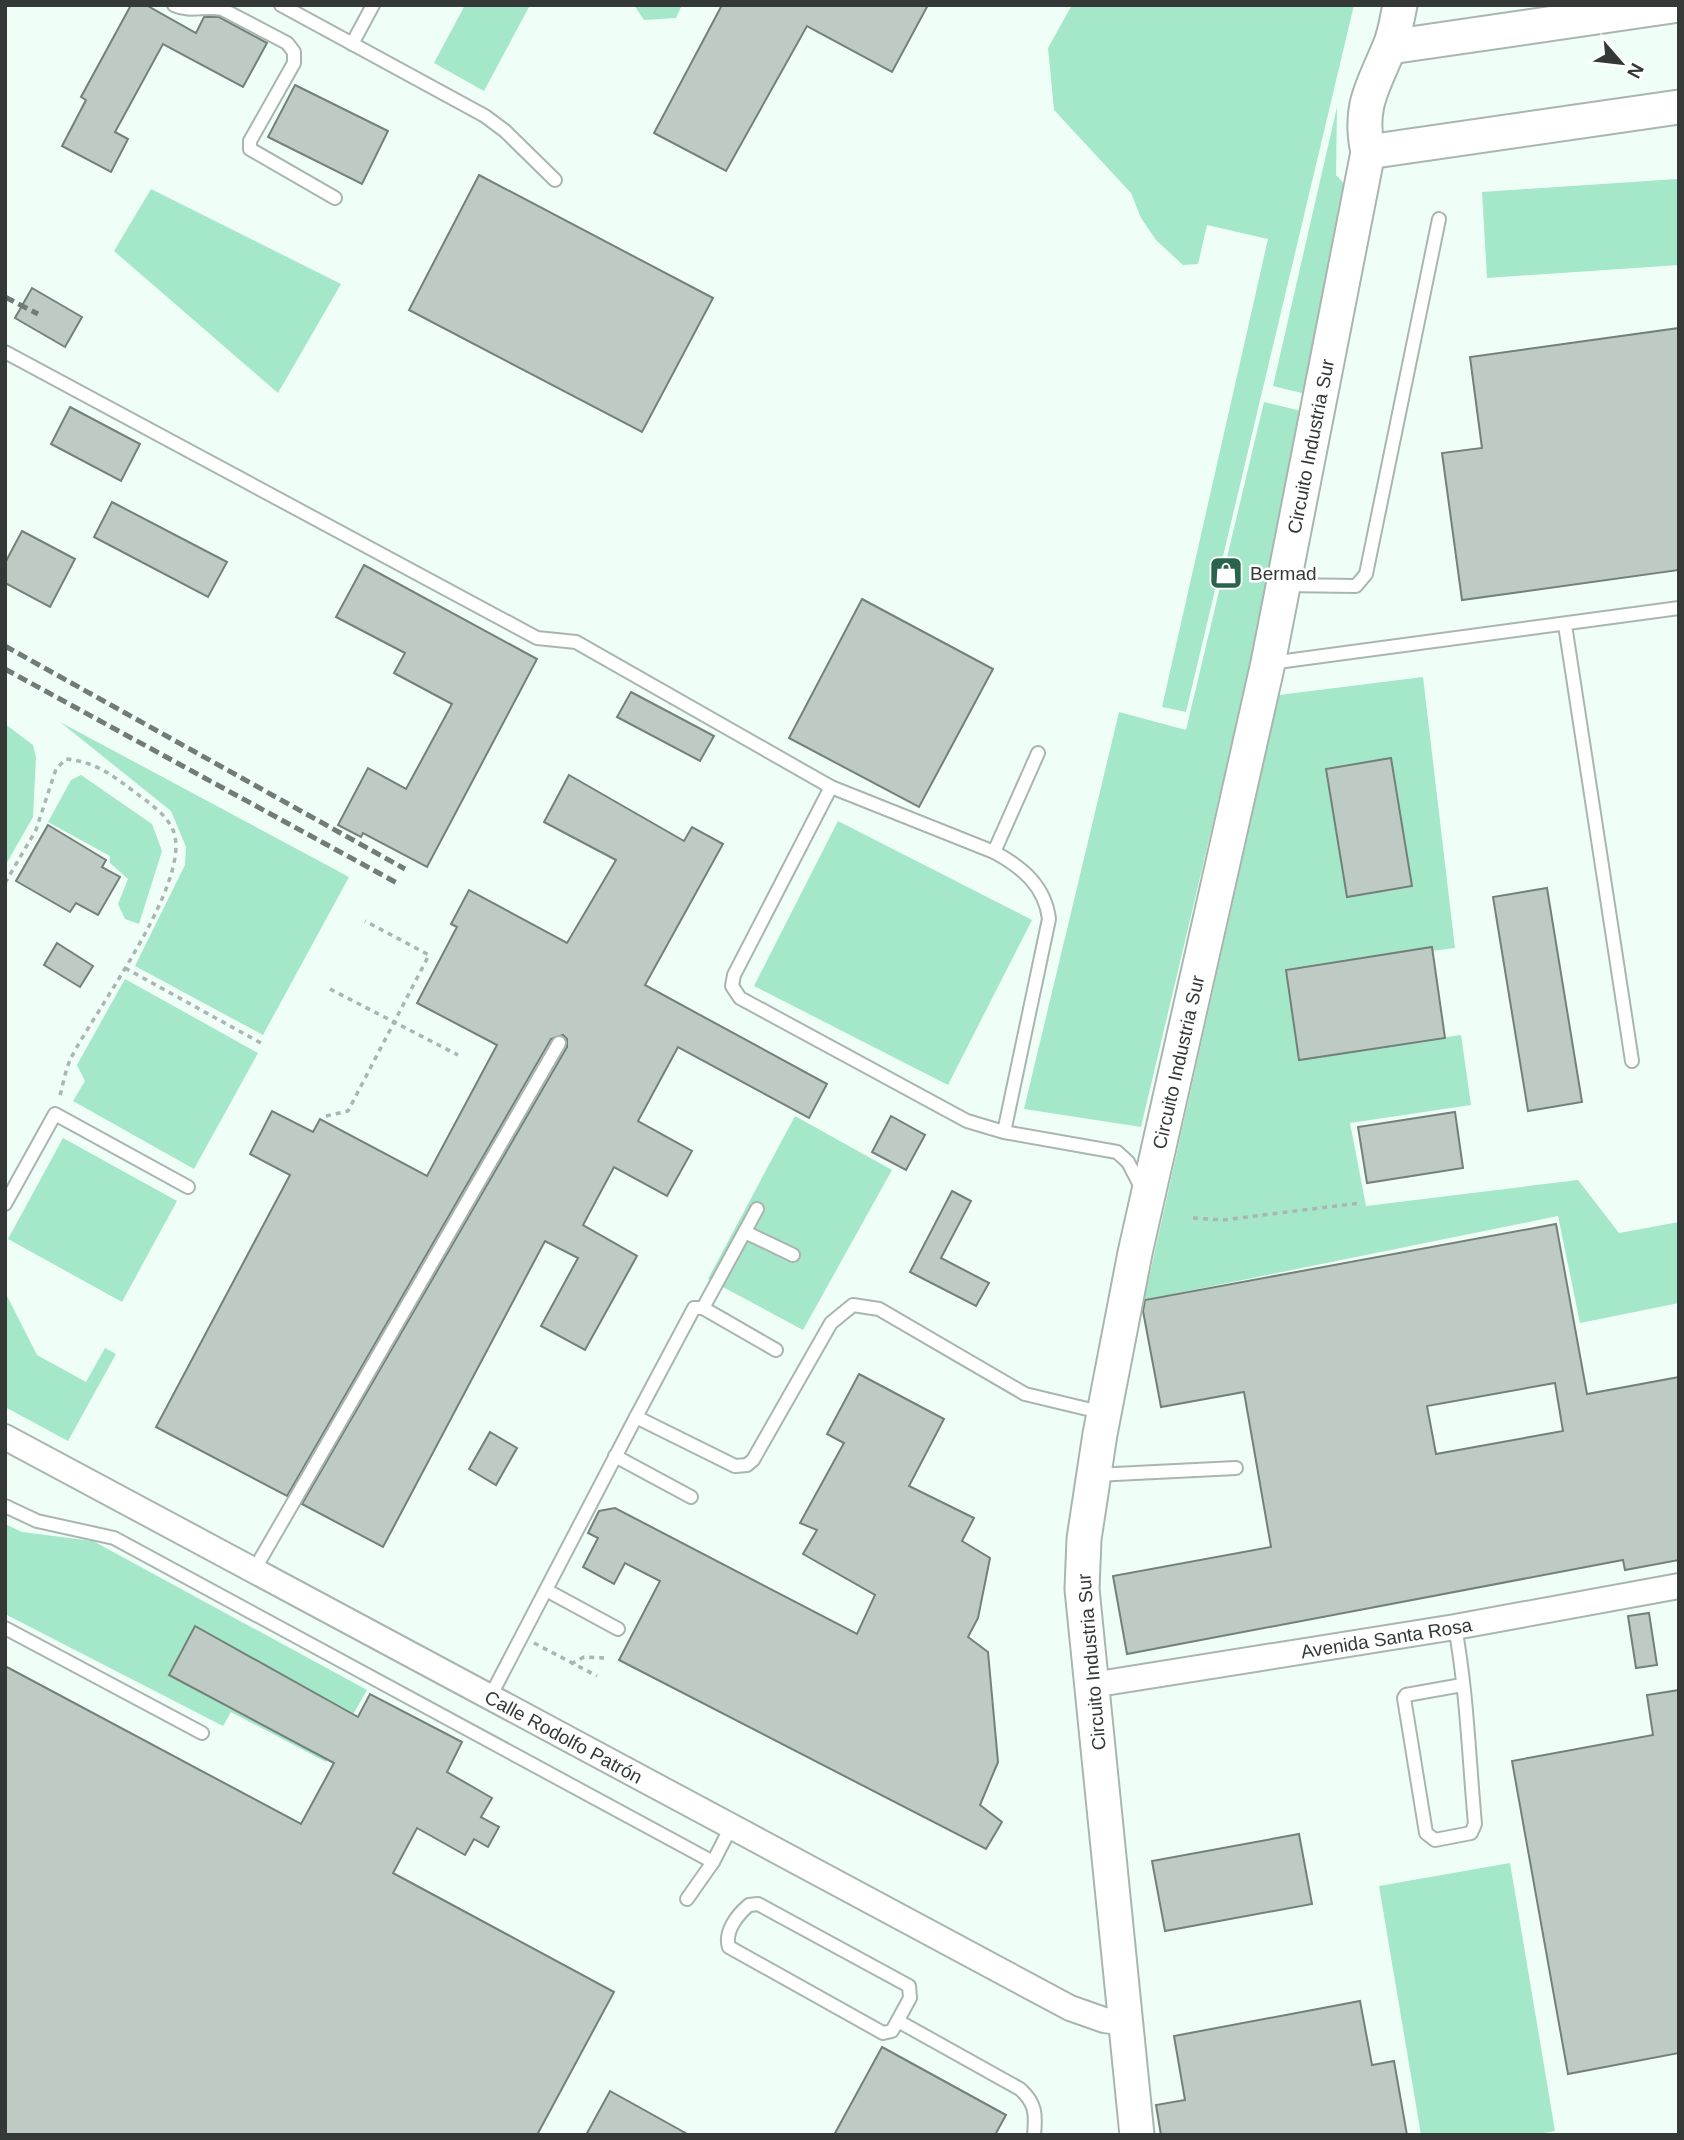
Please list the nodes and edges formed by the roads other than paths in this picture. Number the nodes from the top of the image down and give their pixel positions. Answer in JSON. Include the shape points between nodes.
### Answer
{"nodes":[{"id":1,"x":174,"y":5,"type":"edge"},
{"id":2,"x":281,"y":5,"type":"edge"},
{"id":3,"x":373,"y":5,"type":"edge"},
{"id":4,"x":1401,"y":5,"type":"edge"},
{"id":5,"x":1679,"y":5,"type":"edge"},
{"id":6,"x":352,"y":44,"type":"junction"},
{"id":7,"x":1390,"y":47,"type":"junction"},
{"id":8,"x":1679,"y":107,"type":"edge"},
{"id":9,"x":1368,"y":152,"type":"junction"},
{"id":10,"x":555,"y":180,"type":"dead end"},
{"id":11,"x":335,"y":198,"type":"dead end"},
{"id":12,"x":1438,"y":219,"type":"dead end"},
{"id":13,"x":5,"y":352,"type":"edge"},
{"id":14,"x":1283,"y":585,"type":"junction"},
{"id":15,"x":1679,"y":608,"type":"edge"},
{"id":16,"x":1565,"y":625,"type":"junction"},
{"id":17,"x":1268,"y":663,"type":"junction"},
{"id":18,"x":1038,"y":752,"type":"dead end"},
{"id":19,"x":831,"y":787,"type":"junction"},
{"id":20,"x":994,"y":852,"type":"junction"},
{"id":21,"x":559,"y":1043,"type":"dead end"},
{"id":22,"x":1632,"y":1061,"type":"dead end"},
{"id":23,"x":1004,"y":1132,"type":"junction"},
{"id":24,"x":188,"y":1187,"type":"dead end"},
{"id":25,"x":1147,"y":1199,"type":"junction"},
{"id":26,"x":5,"y":1204,"type":"edge"},
{"id":27,"x":757,"y":1209,"type":"dead end"},
{"id":28,"x":745,"y":1232,"type":"junction"},
{"id":29,"x":793,"y":1255,"type":"dead end"},
{"id":30,"x":703,"y":1308,"type":"junction"},
{"id":31,"x":776,"y":1350,"type":"dead end"},
{"id":32,"x":1104,"y":1413,"type":"junction"},
{"id":33,"x":636,"y":1417,"type":"junction"},
{"id":34,"x":5,"y":1437,"type":"edge"},
{"id":35,"x":615,"y":1456,"type":"junction"},
{"id":36,"x":1236,"y":1468,"type":"dead end"},
{"id":37,"x":1095,"y":1475,"type":"junction"},
{"id":38,"x":691,"y":1497,"type":"dead end"},
{"id":39,"x":5,"y":1506,"type":"edge"},
{"id":40,"x":253,"y":1572,"type":"junction"},
{"id":41,"x":1679,"y":1586,"type":"edge"},
{"id":42,"x":546,"y":1590,"type":"junction"},
{"id":43,"x":5,"y":1628,"type":"edge"},
{"id":44,"x":1455,"y":1628,"type":"junction"},
{"id":45,"x":618,"y":1629,"type":"dead end"},
{"id":46,"x":1092,"y":1685,"type":"junction"},
{"id":47,"x":1462,"y":1685,"type":"junction"},
{"id":48,"x":490,"y":1697,"type":"junction"},
{"id":49,"x":202,"y":1733,"type":"dead end"},
{"id":50,"x":732,"y":1825,"type":"junction"},
{"id":51,"x":713,"y":1862,"type":"junction"},
{"id":52,"x":687,"y":1899,"type":"dead end"},
{"id":53,"x":898,"y":2021,"type":"junction"},
{"id":54,"x":1126,"y":2023,"type":"junction"},
{"id":55,"x":1034,"y":2135,"type":"edge"},
{"id":56,"x":1137,"y":2135,"type":"edge"}],
"edges":[{"from":1,"to":11,"type":"lane","via":[[188,11],[211,6],[222,9],[287,43],[294,52],[294,63],[250,141],[250,149]]},
{"from":2,"to":6,"type":"lane"},
{"from":3,"to":6,"type":"lane"},
{"from":4,"to":7,"type":"main road","name":"Circuito Industria Sur"},
{"from":5,"to":7,"type":"main road"},
{"from":6,"to":10,"type":"lane","via":[[485,116]]},
{"from":7,"to":9,"type":"main road","name":"Circuito Industria Sur","via":[[1366,100],[1363,130]]},
{"from":8,"to":9,"type":"main road"},
{"from":9,"to":14,"type":"main road","name":"Circuito Industria Sur"},
{"from":12,"to":14,"type":"lane","via":[[1366,574],[1356,586]]},
{"from":13,"to":19,"type":"lane","via":[[537,638],[576,642]]},
{"from":14,"to":17,"type":"main road","name":"Circuito Industria Sur"},
{"from":15,"to":16,"type":"lane"},
{"from":16,"to":17,"type":"lane"},
{"from":16,"to":22,"type":"lane"},
{"from":17,"to":25,"type":"main road","name":"Circuito Industria Sur"},
{"from":18,"to":20,"type":"lane"},
{"from":19,"to":20,"type":"lane"},
{"from":19,"to":23,"type":"lane","via":[[732,986],[740,998],[967,1121]]},
{"from":20,"to":23,"type":"lane","via":[[1031,878],[1044,897],[1049,919]]},
{"from":21,"to":40,"type":"lane"},
{"from":23,"to":25,"type":"lane","via":[[1117,1152],[1128,1162]]},
{"from":24,"to":26,"type":"lane","via":[[55,1114]]},
{"from":25,"to":32,"type":"main road","name":"Circuito Industria Sur"},
{"from":27,"to":28,"type":"lane"},
{"from":28,"to":29,"type":"lane"},
{"from":28,"to":30,"type":"lane"},
{"from":30,"to":31,"type":"lane"},
{"from":30,"to":33,"type":"lane","via":[[691,1311]]},
{"from":32,"to":33,"type":"lane","via":[[1025,1394],[879,1309],[853,1305],[831,1323],[747,1465],[735,1466]]},
{"from":32,"to":37,"type":"main road","name":"Circuito Industria Sur"},
{"from":33,"to":35,"type":"lane"},
{"from":34,"to":40,"type":"street","name":"Calle Rodolfo Patrón"},
{"from":35,"to":38,"type":"lane"},
{"from":35,"to":42,"type":"lane"},
{"from":36,"to":37,"type":"lane"},
{"from":37,"to":46,"type":"main road","name":"Circuito Industria Sur","via":[[1084,1539],[1082,1589]]},
{"from":39,"to":51,"type":"lane","via":[[37,1521],[114,1538]]},
{"from":40,"to":48,"type":"street","name":"Calle Rodolfo Patrón"},
{"from":41,"to":44,"type":"street","name":"Avenida Santa Rosa"},
{"from":42,"to":45,"type":"lane"},
{"from":42,"to":48,"type":"lane"},
{"from":43,"to":49,"type":"lane"},
{"from":44,"to":46,"type":"street","name":"Avenida Santa Rosa"},
{"from":44,"to":47,"type":"lane"},
{"from":46,"to":54,"type":"main road","name":"Circuito Industria Sur"},
{"from":47,"to":47,"type":"lane","via":[[1475,1824],[1471,1833],[1435,1840],[1426,1833],[1404,1698]]},
{"from":48,"to":50,"type":"street","name":"Calle Rodolfo Patrón"},
{"from":50,"to":51,"type":"lane"},
{"from":50,"to":54,"type":"street","name":"Calle Rodolfo Patrón","via":[[1070,2008],[1104,2021]]},
{"from":51,"to":52,"type":"lane"},
{"from":53,"to":53,"type":"lane","via":[[910,1998],[904,1982],[758,1904],[743,1910],[732,1925],[727,1943],[735,1951],[883,2033],[890,2033]]},
{"from":53,"to":55,"type":"lane","via":[[1020,2089],[1036,2113]]},
{"from":54,"to":56,"type":"main road","name":"Circuito Industria Sur"}]}
